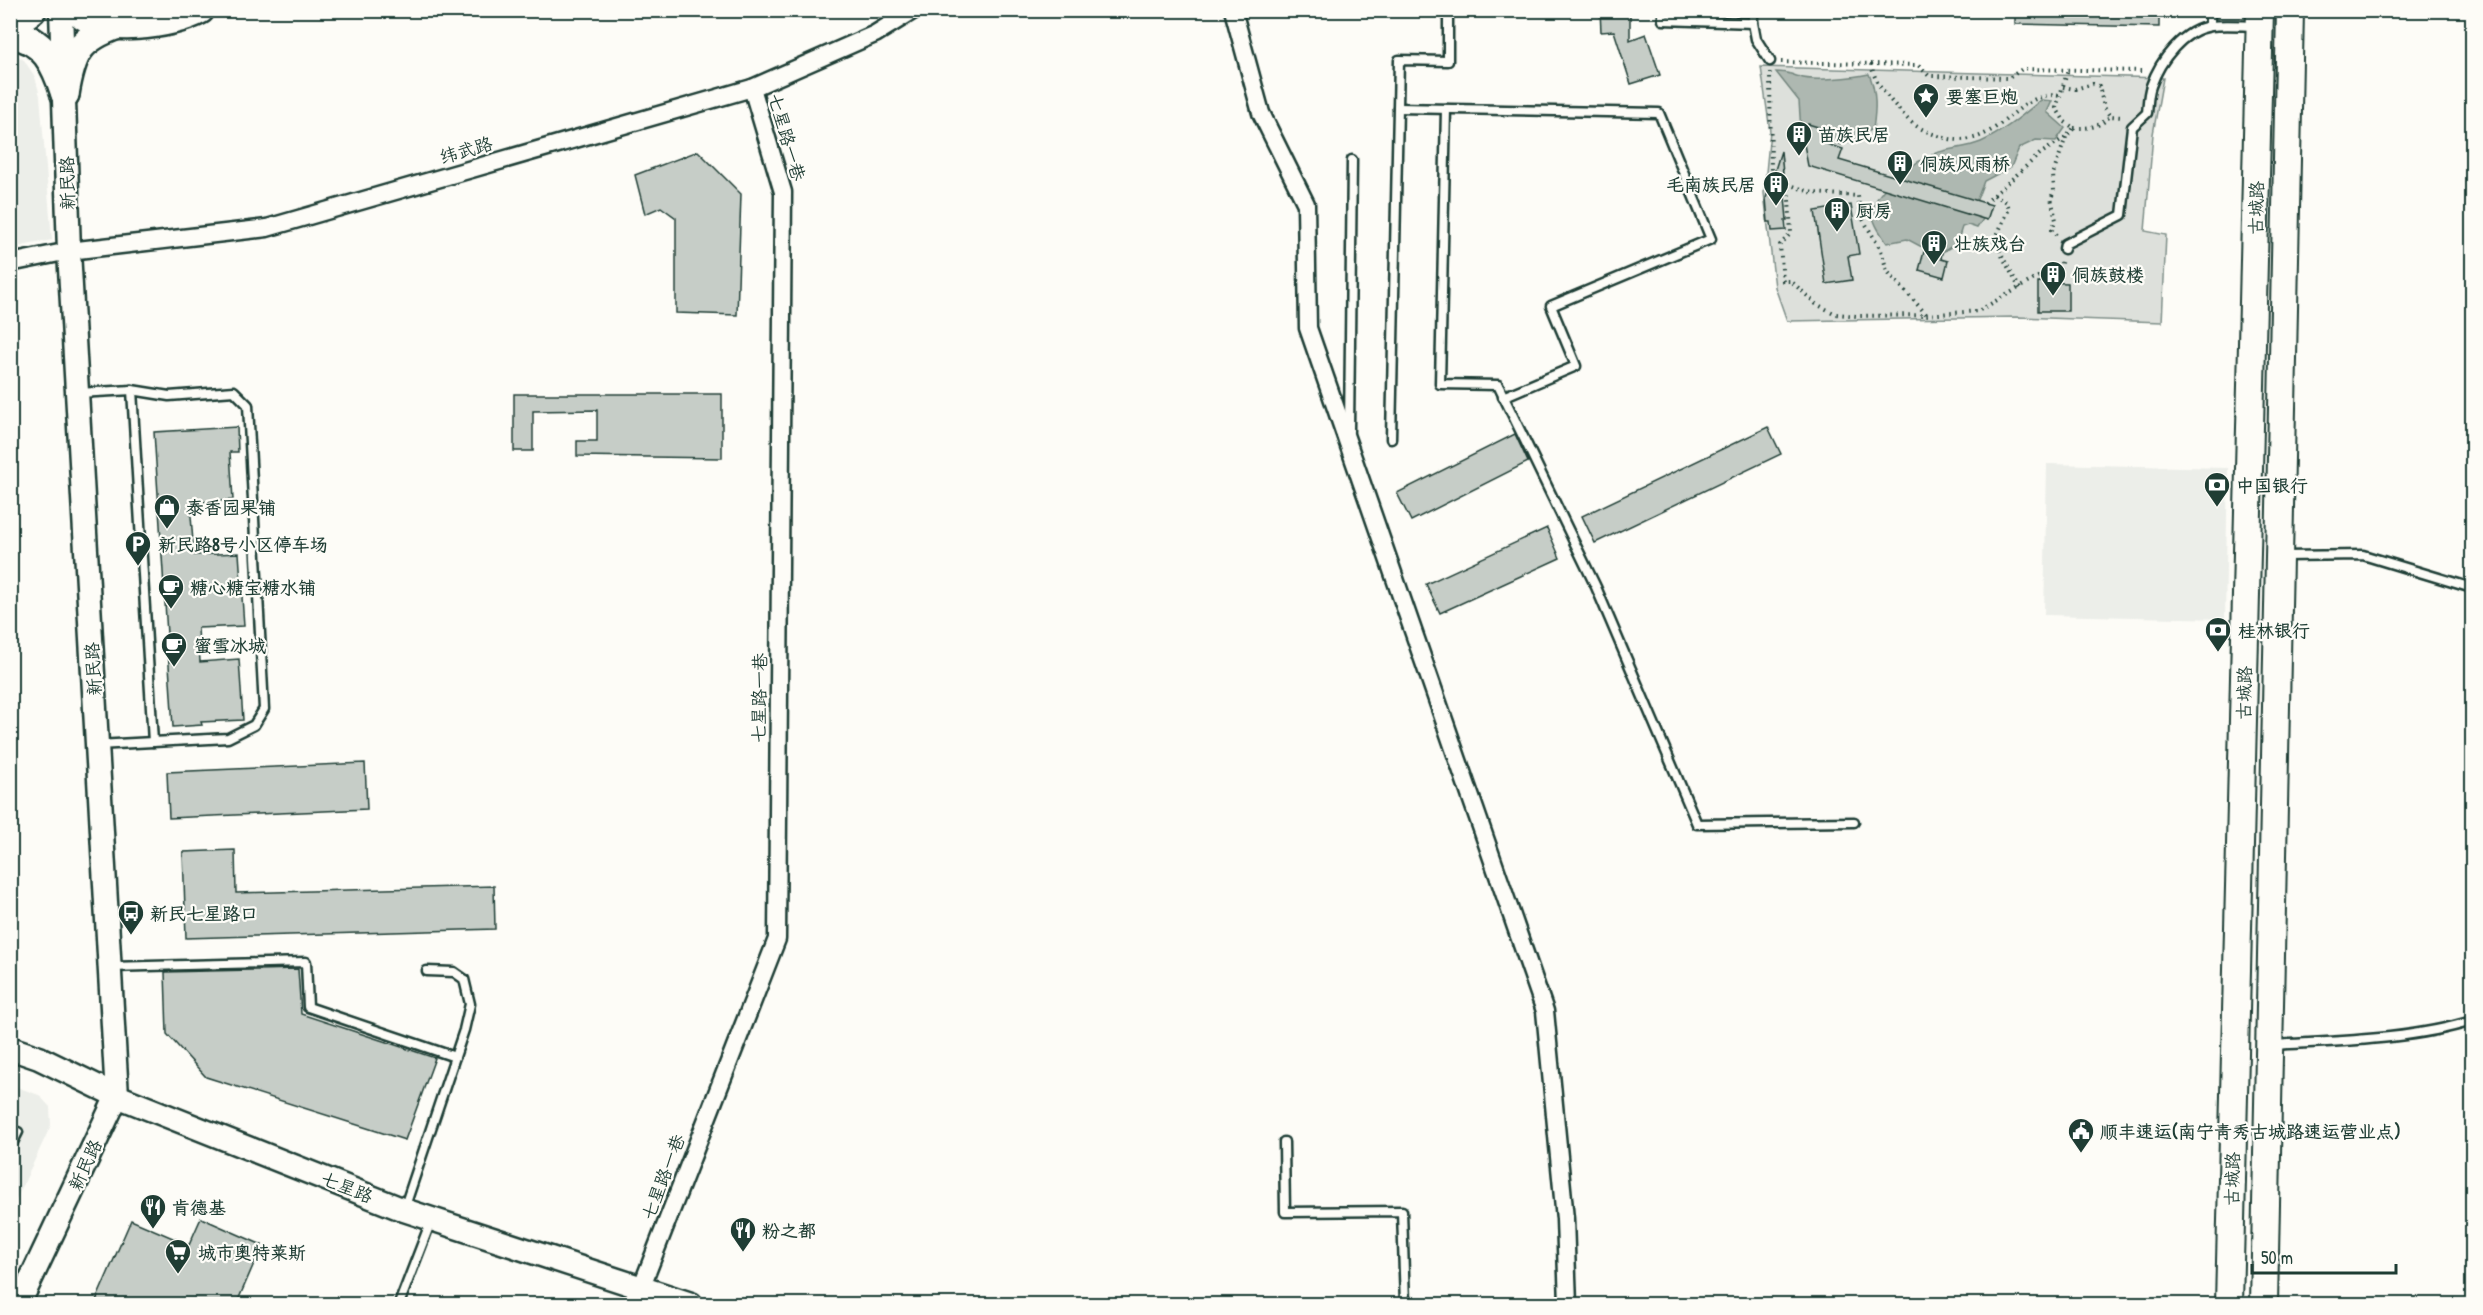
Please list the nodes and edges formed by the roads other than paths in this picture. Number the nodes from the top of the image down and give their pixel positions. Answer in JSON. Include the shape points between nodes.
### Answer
{"nodes":[{"id":1,"x":32,"y":10,"type":"edge"},
{"id":2,"x":61,"y":10,"type":"edge"},
{"id":3,"x":77,"y":10,"type":"edge"},
{"id":4,"x":200,"y":10,"type":"edge"},
{"id":5,"x":914,"y":10,"type":"edge"},
{"id":6,"x":1233,"y":10,"type":"edge"},
{"id":7,"x":1448,"y":10,"type":"edge"},
{"id":8,"x":1663,"y":10,"type":"edge"},
{"id":9,"x":1753,"y":10,"type":"edge"},
{"id":10,"x":2210,"y":10,"type":"edge"},
{"id":11,"x":2290,"y":10,"type":"edge"},
{"id":12,"x":2260,"y":18,"type":"edge"},
{"id":13,"x":1753,"y":23,"type":"junction"},
{"id":14,"x":118,"y":25,"type":"junction"},
{"id":15,"x":10,"y":26,"type":"edge"},
{"id":16,"x":2210,"y":26,"type":"junction"},
{"id":17,"x":10,"y":34,"type":"edge"},
{"id":18,"x":1770,"y":61,"type":"road end"},
{"id":19,"x":752,"y":88,"type":"junction"},
{"id":20,"x":65,"y":94,"type":"junction"},
{"id":21,"x":1398,"y":108,"type":"junction"},
{"id":22,"x":1446,"y":109,"type":"junction"},
{"id":23,"x":1352,"y":160,"type":"dead end"},
{"id":24,"x":2064,"y":247,"type":"road end"},
{"id":25,"x":69,"y":251,"type":"junction"},
{"id":26,"x":10,"y":263,"type":"edge"},
{"id":27,"x":132,"y":390,"type":"junction"},
{"id":28,"x":77,"y":393,"type":"junction"},
{"id":29,"x":1503,"y":397,"type":"junction"},
{"id":30,"x":1391,"y":439,"type":"dead end"},
{"id":31,"x":1348,"y":444,"type":"junction"},
{"id":32,"x":2279,"y":556,"type":"junction"},
{"id":33,"x":2472,"y":588,"type":"edge"},
{"id":34,"x":153,"y":742,"type":"junction"},
{"id":35,"x":97,"y":745,"type":"junction"},
{"id":36,"x":1854,"y":822,"type":"dead end"},
{"id":37,"x":110,"y":967,"type":"junction"},
{"id":38,"x":427,"y":971,"type":"dead end"},
{"id":39,"x":2472,"y":1021,"type":"edge"},
{"id":40,"x":2269,"y":1045,"type":"junction"},
{"id":41,"x":10,"y":1048,"type":"edge"},
{"id":42,"x":454,"y":1057,"type":"junction"},
{"id":43,"x":117,"y":1096,"type":"junction"},
{"id":44,"x":18,"y":1132,"type":"dead end"},
{"id":45,"x":1284,"y":1142,"type":"dead end"},
{"id":46,"x":10,"y":1148,"type":"edge"},
{"id":47,"x":404,"y":1210,"type":"junction"},
{"id":48,"x":432,"y":1219,"type":"junction"},
{"id":49,"x":641,"y":1288,"type":"junction"},
{"id":50,"x":19,"y":1305,"type":"edge"},
{"id":51,"x":399,"y":1305,"type":"edge"},
{"id":52,"x":691,"y":1305,"type":"edge"},
{"id":53,"x":1405,"y":1305,"type":"edge"},
{"id":54,"x":1568,"y":1305,"type":"edge"},
{"id":55,"x":2229,"y":1305,"type":"edge"},
{"id":56,"x":2264,"y":1305,"type":"edge"}],
"edges":[{"from":1,"to":15,"type":"highway"},
{"from":2,"to":20,"type":"main road","name":"新民路"},
{"from":3,"to":14,"type":"highway","via":[[97,22]]},
{"from":4,"to":14,"type":"highway","via":[[151,25]]},
{"from":5,"to":19,"type":"street","name":"纬武路","via":[[874,34]]},
{"from":6,"to":31,"type":"street","via":[[1261,113],[1306,204],[1308,328]]},
{"from":7,"to":21,"type":"lane","via":[[1448,61],[1399,60]]},
{"from":8,"to":13,"type":"lane","via":[[1663,20]]},
{"from":9,"to":13,"type":"lane"},
{"from":10,"to":16,"type":"lane"},
{"from":11,"to":32,"type":"main road","name":"古城路"},
{"from":12,"to":16,"type":"lane"},
{"from":12,"to":55,"type":"main road","name":"古城路"},
{"from":13,"to":18,"type":"lane","via":[[1756,39]]},
{"from":14,"to":20,"type":"highway","via":[[98,32],[77,51]]},
{"from":16,"to":24,"type":"lane","via":[[2180,41],[2150,87],[2147,113],[2132,127],[2122,215]]},
{"from":17,"to":20,"type":"highway","via":[[46,51],[57,67]]},
{"from":19,"to":25,"type":"street","name":"纬武路","via":[[267,228]]},
{"from":19,"to":49,"type":"street","name":"七星路一巷","via":[[783,192],[777,939]]},
{"from":20,"to":25,"type":"main road","name":"新民路"},
{"from":21,"to":22,"type":"lane"},
{"from":21,"to":30,"type":"lane"},
{"from":22,"to":29,"type":"lane","via":[[1440,384],[1497,386]]},
{"from":22,"to":29,"type":"lane","via":[[1659,113],[1711,239],[1551,306],[1576,366]]},
{"from":23,"to":31,"type":"lane"},
{"from":25,"to":26,"type":"street","name":"纬武路"},
{"from":25,"to":28,"type":"main road","name":"新民路"},
{"from":27,"to":28,"type":"lane"},
{"from":27,"to":34,"type":"lane"},
{"from":27,"to":34,"type":"lane","via":[[169,396],[234,391],[248,405],[264,709],[254,725],[228,738]]},
{"from":28,"to":35,"type":"main road","name":"新民路"},
{"from":29,"to":36,"type":"lane","via":[[1596,587],[1697,824]]},
{"from":31,"to":54,"type":"street","via":[[1545,1011],[1565,1219]]},
{"from":32,"to":33,"type":"lane","via":[[2363,555]]},
{"from":32,"to":40,"type":"main road","name":"古城路"},
{"from":34,"to":35,"type":"lane"},
{"from":35,"to":37,"type":"main road","name":"新民路"},
{"from":37,"to":42,"type":"lane","via":[[306,962],[308,1007]]},
{"from":37,"to":43,"type":"main road","name":"新民路"},
{"from":38,"to":42,"type":"lane","via":[[454,972],[464,979],[468,991],[470,1004]]},
{"from":39,"to":40,"type":"lane","via":[[2352,1041]]},
{"from":40,"to":56,"type":"main road","name":"古城路"},
{"from":41,"to":43,"type":"main road","name":"七星路"},
{"from":42,"to":47,"type":"lane"},
{"from":43,"to":47,"type":"main road","name":"七星路"},
{"from":43,"to":50,"type":"main road","name":"新民路"},
{"from":44,"to":46,"type":"lane"},
{"from":45,"to":53,"type":"lane","via":[[1285,1212],[1402,1211]]},
{"from":47,"to":48,"type":"main road","name":"七星路"},
{"from":48,"to":49,"type":"main road","name":"七星路"},
{"from":48,"to":51,"type":"lane"},
{"from":49,"to":52,"type":"main road","name":"七星路"}]}
